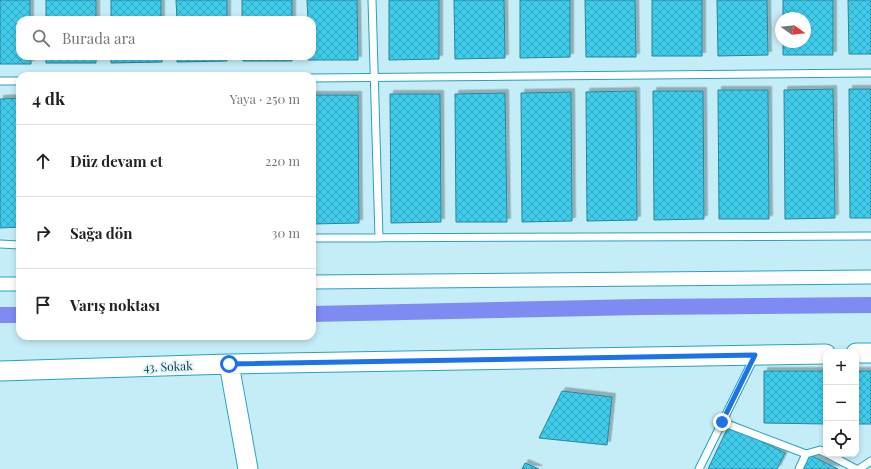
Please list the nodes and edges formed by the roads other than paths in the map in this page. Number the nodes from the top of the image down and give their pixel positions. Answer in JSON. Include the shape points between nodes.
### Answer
{"nodes":[{"id":1,"x":372,"y":0,"type":"edge"},
{"id":2,"x":871,"y":73,"type":"edge"},
{"id":3,"x":316,"y":78,"type":"edge"},
{"id":4,"x":374,"y":78,"type":"junction"},
{"id":5,"x":0,"y":81,"type":"edge"},
{"id":6,"x":16,"y":81,"type":"edge"},
{"id":7,"x":871,"y":236,"type":"edge"},
{"id":8,"x":316,"y":238,"type":"edge"},
{"id":9,"x":379,"y":238,"type":"junction"},
{"id":10,"x":0,"y":244,"type":"edge"},
{"id":11,"x":16,"y":245,"type":"edge"},
{"id":12,"x":871,"y":277,"type":"edge"},
{"id":13,"x":316,"y":282,"type":"edge"},
{"id":14,"x":0,"y":284,"type":"edge"},
{"id":15,"x":16,"y":284,"type":"edge"},
{"id":16,"x":859,"y":353,"type":"edge"},
{"id":17,"x":871,"y":353,"type":"edge"},
{"id":18,"x":823,"y":354,"type":"edge"},
{"id":19,"x":755,"y":355,"type":"junction"},
{"id":20,"x":229,"y":364,"type":"junction"},
{"id":21,"x":0,"y":371,"type":"edge"},
{"id":22,"x":722,"y":422,"type":"junction"},
{"id":23,"x":823,"y":452,"type":"edge"},
{"id":24,"x":806,"y":454,"type":"junction"},
{"id":25,"x":833,"y":457,"type":"edge"},
{"id":26,"x":871,"y":461,"type":"edge"},
{"id":27,"x":248,"y":469,"type":"edge"},
{"id":28,"x":699,"y":469,"type":"edge"},
{"id":29,"x":799,"y":469,"type":"edge"},
{"id":30,"x":858,"y":469,"type":"edge"}],
"edges":[{"from":1,"to":4,"type":"lane"},
{"from":2,"to":4,"type":"lane"},
{"from":3,"to":4,"type":"lane"},
{"from":4,"to":9,"type":"lane"},
{"from":5,"to":6,"type":"lane"},
{"from":7,"to":9,"type":"lane"},
{"from":8,"to":9,"type":"lane"},
{"from":10,"to":11,"type":"lane"},
{"from":12,"to":13,"type":"street"},
{"from":14,"to":15,"type":"street"},
{"from":16,"to":17,"type":"street"},
{"from":18,"to":19,"type":"street","name":"43. Sokak"},
{"from":19,"to":20,"type":"street","name":"43. Sokak"},
{"from":19,"to":22,"type":"lane"},
{"from":20,"to":21,"type":"street","name":"43. Sokak"},
{"from":20,"to":27,"type":"street"},
{"from":22,"to":24,"type":"lane"},
{"from":22,"to":28,"type":"lane"},
{"from":23,"to":24,"type":"lane","via":[[820,450]]},
{"from":24,"to":29,"type":"lane"},
{"from":25,"to":30,"type":"lane"},
{"from":26,"to":30,"type":"lane"}]}
